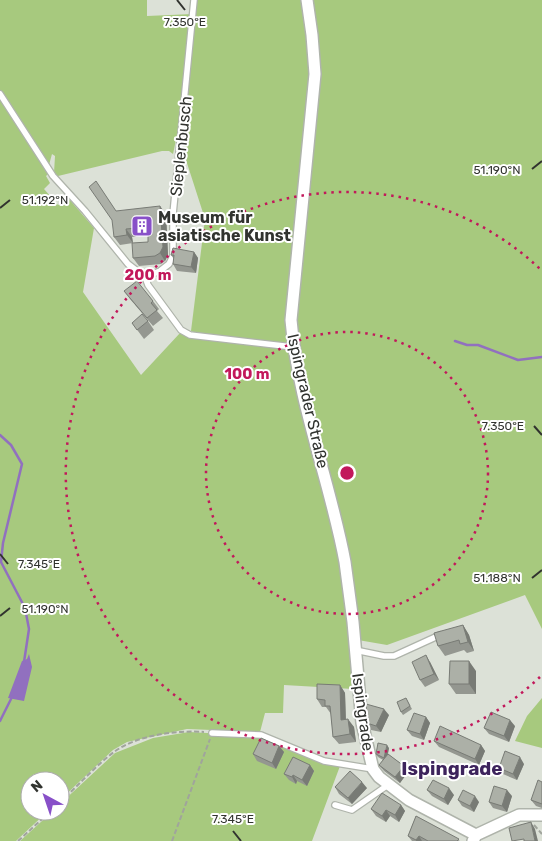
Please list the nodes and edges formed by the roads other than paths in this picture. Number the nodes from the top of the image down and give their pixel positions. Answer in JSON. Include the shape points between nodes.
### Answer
{"nodes":[{"id":1,"x":194,"y":0,"type":"edge"},
{"id":2,"x":307,"y":0,"type":"edge"},
{"id":3,"x":0,"y":94,"type":"edge"},
{"id":4,"x":145,"y":277,"type":"junction"},
{"id":5,"x":293,"y":347,"type":"junction"},
{"id":6,"x":353,"y":622,"type":"joint"},
{"id":7,"x":450,"y":631,"type":"edge"},
{"id":8,"x":355,"y":650,"type":"junction"},
{"id":9,"x":212,"y":733,"type":"road end"},
{"id":10,"x":373,"y":769,"type":"junction"},
{"id":11,"x":388,"y":785,"type":"junction"},
{"id":12,"x":336,"y":805,"type":"dead end"},
{"id":13,"x":542,"y":815,"type":"edge"},
{"id":14,"x":474,"y":838,"type":"edge"}],
"edges":[{"from":1,"to":4,"type":"lane","name":"Sieplenbusch","via":[[173,214],[173,256],[160,271]]},
{"from":2,"to":5,"type":"street","name":"Ispingrader Straße","via":[[315,74],[291,309]]},
{"from":3,"to":4,"type":"lane","via":[[52,176],[128,264]]},
{"from":4,"to":5,"type":"lane","via":[[181,330],[196,336]]},
{"from":5,"to":6,"type":"street","name":"Ispingrader Straße","via":[[340,535]]},
{"from":6,"to":8,"type":"street","name":"Ispingrade"},
{"from":7,"to":8,"type":"lane","via":[[394,656]]},
{"from":8,"to":10,"type":"street","name":"Ispingrade","via":[[362,723]]},
{"from":9,"to":10,"type":"lane","via":[[262,735],[334,764]]},
{"from":10,"to":11,"type":"street","name":"Ispingrade"},
{"from":11,"to":12,"type":"lane","via":[[352,810]]},
{"from":11,"to":14,"type":"street","name":"Ispingrade"},
{"from":13,"to":14,"type":"street","name":"Ispingrade","via":[[519,815]]}]}
